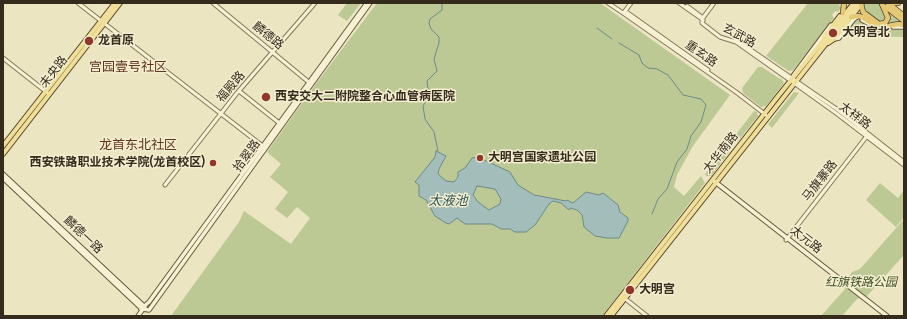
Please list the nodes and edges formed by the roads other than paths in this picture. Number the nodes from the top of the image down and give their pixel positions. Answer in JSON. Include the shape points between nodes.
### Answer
{"nodes":[{"id":1,"x":80,"y":3,"type":"edge"},
{"id":2,"x":115,"y":3,"type":"edge"},
{"id":3,"x":120,"y":3,"type":"edge"},
{"id":4,"x":213,"y":3,"type":"edge"},
{"id":5,"x":315,"y":3,"type":"edge"},
{"id":6,"x":367,"y":3,"type":"edge"},
{"id":7,"x":370,"y":3,"type":"edge"},
{"id":8,"x":608,"y":3,"type":"edge"},
{"id":9,"x":631,"y":3,"type":"edge"},
{"id":10,"x":679,"y":3,"type":"edge"},
{"id":11,"x":683,"y":3,"type":"edge"},
{"id":12,"x":714,"y":3,"type":"edge"},
{"id":13,"x":842,"y":3,"type":"edge"},
{"id":14,"x":850,"y":3,"type":"edge"},
{"id":15,"x":854,"y":3,"type":"edge"},
{"id":16,"x":861,"y":3,"type":"edge"},
{"id":17,"x":884,"y":3,"type":"edge"},
{"id":18,"x":898,"y":3,"type":"edge"},
{"id":19,"x":891,"y":7,"type":"edge"},
{"id":20,"x":624,"y":12,"type":"junction"},
{"id":21,"x":843,"y":13,"type":"junction"},
{"id":22,"x":904,"y":16,"type":"edge"},
{"id":23,"x":851,"y":17,"type":"junction"},
{"id":24,"x":702,"y":19,"type":"junction"},
{"id":25,"x":103,"y":21,"type":"junction"},
{"id":26,"x":904,"y":21,"type":"edge"},
{"id":27,"x":904,"y":26,"type":"edge"},
{"id":28,"x":834,"y":39,"type":"junction"},
{"id":29,"x":821,"y":46,"type":"junction"},
{"id":30,"x":273,"y":52,"type":"junction"},
{"id":31,"x":3,"y":58,"type":"edge"},
{"id":32,"x":793,"y":80,"type":"junction"},
{"id":33,"x":309,"y":82,"type":"junction"},
{"id":34,"x":239,"y":91,"type":"junction"},
{"id":35,"x":47,"y":93,"type":"junction"},
{"id":36,"x":221,"y":113,"type":"junction"},
{"id":37,"x":766,"y":114,"type":"junction"},
{"id":38,"x":278,"y":122,"type":"junction"},
{"id":39,"x":867,"y":135,"type":"junction"},
{"id":40,"x":3,"y":146,"type":"edge"},
{"id":41,"x":263,"y":147,"type":"junction"},
{"id":42,"x":3,"y":154,"type":"edge"},
{"id":43,"x":904,"y":162,"type":"edge"},
{"id":44,"x":904,"y":165,"type":"edge"},
{"id":45,"x":3,"y":174,"type":"edge"},
{"id":46,"x":3,"y":178,"type":"edge"},
{"id":47,"x":714,"y":182,"type":"junction"},
{"id":48,"x":165,"y":185,"type":"dead end"},
{"id":49,"x":786,"y":238,"type":"junction"},
{"id":50,"x":623,"y":298,"type":"junction"},
{"id":51,"x":143,"y":308,"type":"junction"},
{"id":52,"x":149,"y":310,"type":"joint"},
{"id":53,"x":137,"y":316,"type":"edge"},
{"id":54,"x":606,"y":316,"type":"edge"},
{"id":55,"x":611,"y":316,"type":"edge"},
{"id":56,"x":647,"y":316,"type":"edge"},
{"id":57,"x":885,"y":316,"type":"edge"}],
"edges":[{"from":1,"to":25,"type":"street"},
{"from":2,"to":25,"type":"main road","name":"未央路"},
{"from":3,"to":25,"type":"main road","name":"未央路"},
{"from":4,"to":30,"type":"street","name":"麟德路"},
{"from":5,"to":30,"type":"street","name":"福殿路"},
{"from":6,"to":33,"type":"main road","name":"拾翠路"},
{"from":7,"to":33,"type":"main road","name":"拾翠路"},
{"from":8,"to":20,"type":"street","name":"重玄路"},
{"from":9,"to":20,"type":"street"},
{"from":10,"to":24,"type":"street","name":"玄武路"},
{"from":11,"to":24,"type":"street","name":"玄武路"},
{"from":12,"to":24,"type":"street"},
{"from":13,"to":21,"type":"highway"},
{"from":13,"to":32,"type":"main road","via":[[843,9],[794,73]]},
{"from":14,"to":21,"type":"main road"},
{"from":15,"to":29,"type":"main road","name":"太华南路"},
{"from":16,"to":19,"type":"highway","via":[[863,12],[879,24],[887,21]]},
{"from":16,"to":23,"type":"main road"},
{"from":16,"to":29,"type":"main road","name":"太华南路"},
{"from":17,"to":19,"type":"highway"},
{"from":18,"to":19,"type":"highway"},
{"from":19,"to":22,"type":"highway"},
{"from":19,"to":26,"type":"highway"},
{"from":20,"to":37,"type":"street","name":"重玄路","via":[[737,90]]},
{"from":21,"to":29,"type":"main road"},
{"from":23,"to":27,"type":"highway","via":[[862,17],[879,28],[898,24]]},
{"from":23,"to":28,"type":"main road"},
{"from":24,"to":32,"type":"street","name":"玄武路","via":[[721,36],[736,40]]},
{"from":25,"to":35,"type":"main road","name":"未央路"},
{"from":25,"to":36,"type":"street"},
{"from":27,"to":28,"type":"main road","via":[[878,29],[859,17],[855,18],[839,38]]},
{"from":28,"to":29,"type":"main road"},
{"from":29,"to":32,"type":"main road","name":"太华南路"},
{"from":30,"to":33,"type":"street","name":"麟德路"},
{"from":30,"to":34,"type":"street","name":"福殿路"},
{"from":31,"to":35,"type":"street"},
{"from":32,"to":37,"type":"main road","name":"太华南路"},
{"from":32,"to":39,"type":"street","name":"太祥路"},
{"from":33,"to":38,"type":"main road","name":"拾翠路"},
{"from":33,"to":41,"type":"main road","name":"拾翠路"},
{"from":34,"to":36,"type":"street","name":"福殿路"},
{"from":34,"to":38,"type":"street"},
{"from":35,"to":40,"type":"main road","name":"未央路"},
{"from":35,"to":42,"type":"main road","name":"未央路"},
{"from":36,"to":41,"type":"street"},
{"from":36,"to":48,"type":"street","name":"福殿路"},
{"from":37,"to":47,"type":"main road","name":"太华南路"},
{"from":38,"to":41,"type":"main road","name":"拾翠路"},
{"from":39,"to":43,"type":"street","name":"太祥路"},
{"from":39,"to":44,"type":"street","name":"太祥路"},
{"from":39,"to":49,"type":"street","name":"马旗寨路"},
{"from":41,"to":51,"type":"main road","name":"拾翠路"},
{"from":41,"to":52,"type":"main road","name":"拾翠路"},
{"from":45,"to":51,"type":"main road","name":"麟德一路"},
{"from":46,"to":51,"type":"main road","name":"麟德一路"},
{"from":47,"to":49,"type":"main road","name":"太元路"},
{"from":47,"to":50,"type":"main road","name":"太华南路"},
{"from":49,"to":57,"type":"main road","name":"太元路"},
{"from":50,"to":54,"type":"main road","name":"太华南路"},
{"from":50,"to":55,"type":"main road","name":"太华南路"},
{"from":50,"to":56,"type":"street"},
{"from":51,"to":52,"type":"main road","name":"麟德一路"},
{"from":51,"to":53,"type":"main road","name":"拾翠路"}]}
